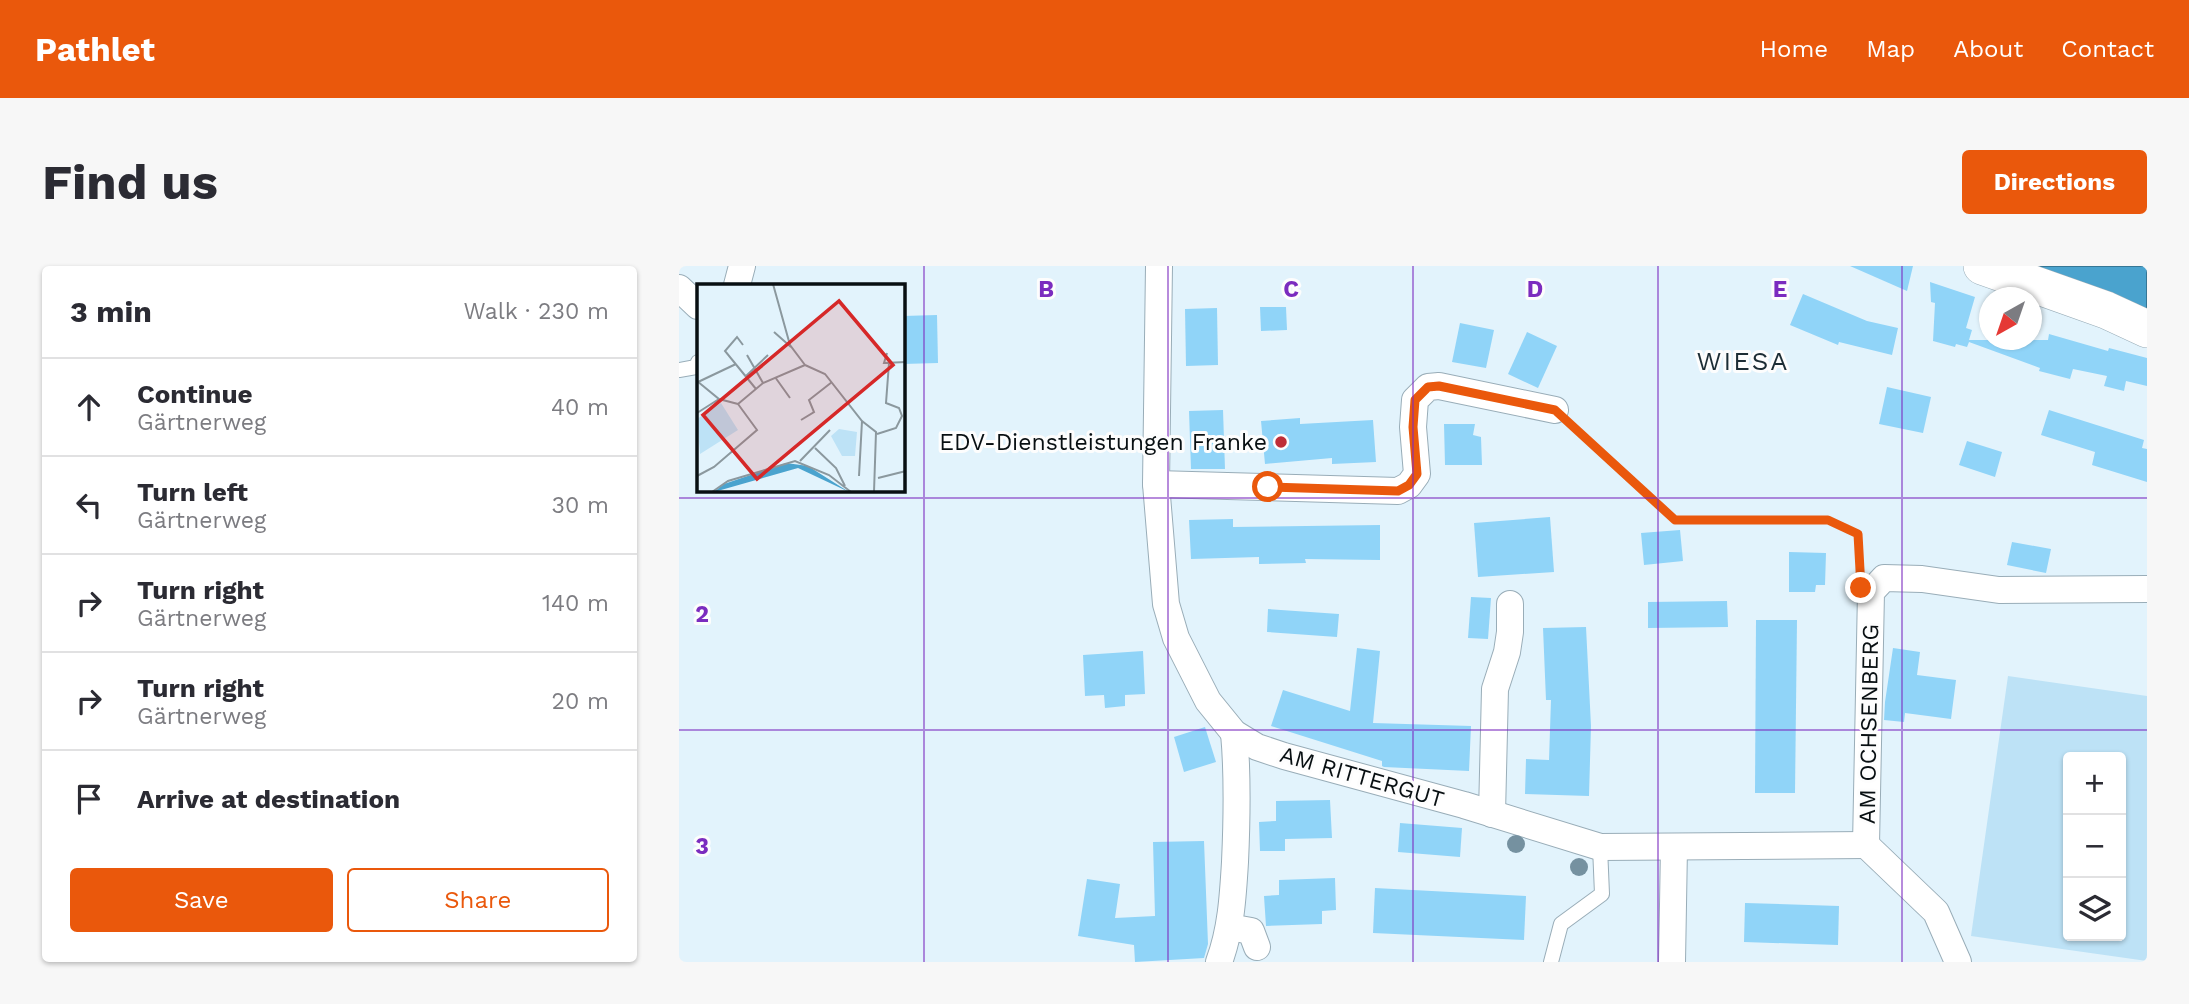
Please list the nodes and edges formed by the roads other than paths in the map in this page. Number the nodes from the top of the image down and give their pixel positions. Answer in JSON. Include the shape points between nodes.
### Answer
{"nodes":[{"id":1,"x":742,"y":266,"type":"edge"},
{"id":2,"x":1159,"y":266,"type":"edge"},
{"id":3,"x":1982,"y":266,"type":"edge"},
{"id":4,"x":737,"y":284,"type":"edge"},
{"id":5,"x":2147,"y":329,"type":"edge"},
{"id":6,"x":697,"y":364,"type":"edge"},
{"id":7,"x":679,"y":370,"type":"edge"},
{"id":8,"x":1555,"y":410,"type":"road end"},
{"id":9,"x":1156,"y":484,"type":"junction"},
{"id":10,"x":2147,"y":589,"type":"edge"},
{"id":11,"x":1510,"y":604,"type":"dead end"},
{"id":12,"x":1234,"y":733,"type":"junction"},
{"id":13,"x":1492,"y":814,"type":"junction"},
{"id":14,"x":1866,"y":845,"type":"junction"},
{"id":15,"x":1600,"y":847,"type":"junction"},
{"id":16,"x":1674,"y":847,"type":"junction"},
{"id":17,"x":1229,"y":927,"type":"junction"},
{"id":18,"x":1257,"y":954,"type":"edge"},
{"id":19,"x":1219,"y":962,"type":"edge"},
{"id":20,"x":1551,"y":962,"type":"edge"},
{"id":21,"x":1672,"y":962,"type":"edge"},
{"id":22,"x":1958,"y":962,"type":"edge"}],
"edges":[{"from":1,"to":4,"type":"street"},
{"from":2,"to":9,"type":"street"},
{"from":3,"to":5,"type":"main road"},
{"from":6,"to":7,"type":"lane"},
{"from":8,"to":9,"type":"street","via":[[1428,387],[1415,400],[1417,474],[1398,491]]},
{"from":9,"to":12,"type":"street","via":[[1166,604],[1176,638],[1208,701]]},
{"from":10,"to":14,"type":"street","name":"AM OCHSENBERG","via":[[1999,590],[1884,578],[1871,592]]},
{"from":11,"to":13,"type":"street","via":[[1507,652],[1495,689]]},
{"from":12,"to":13,"type":"street","name":"AM RITTERGUT","via":[[1284,756]]},
{"from":12,"to":17,"type":"street","via":[[1236,842]]},
{"from":13,"to":15,"type":"street","name":"AM RITTERGUT"},
{"from":14,"to":16,"type":"street","name":"AM RITTERGUT"},
{"from":14,"to":22,"type":"street","via":[[1936,912]]},
{"from":15,"to":16,"type":"street","name":"AM RITTERGUT"},
{"from":15,"to":20,"type":"lane","via":[[1602,894],[1561,924]]},
{"from":16,"to":21,"type":"street"},
{"from":17,"to":18,"type":"street","via":[[1251,931]]},
{"from":17,"to":19,"type":"street"}]}
